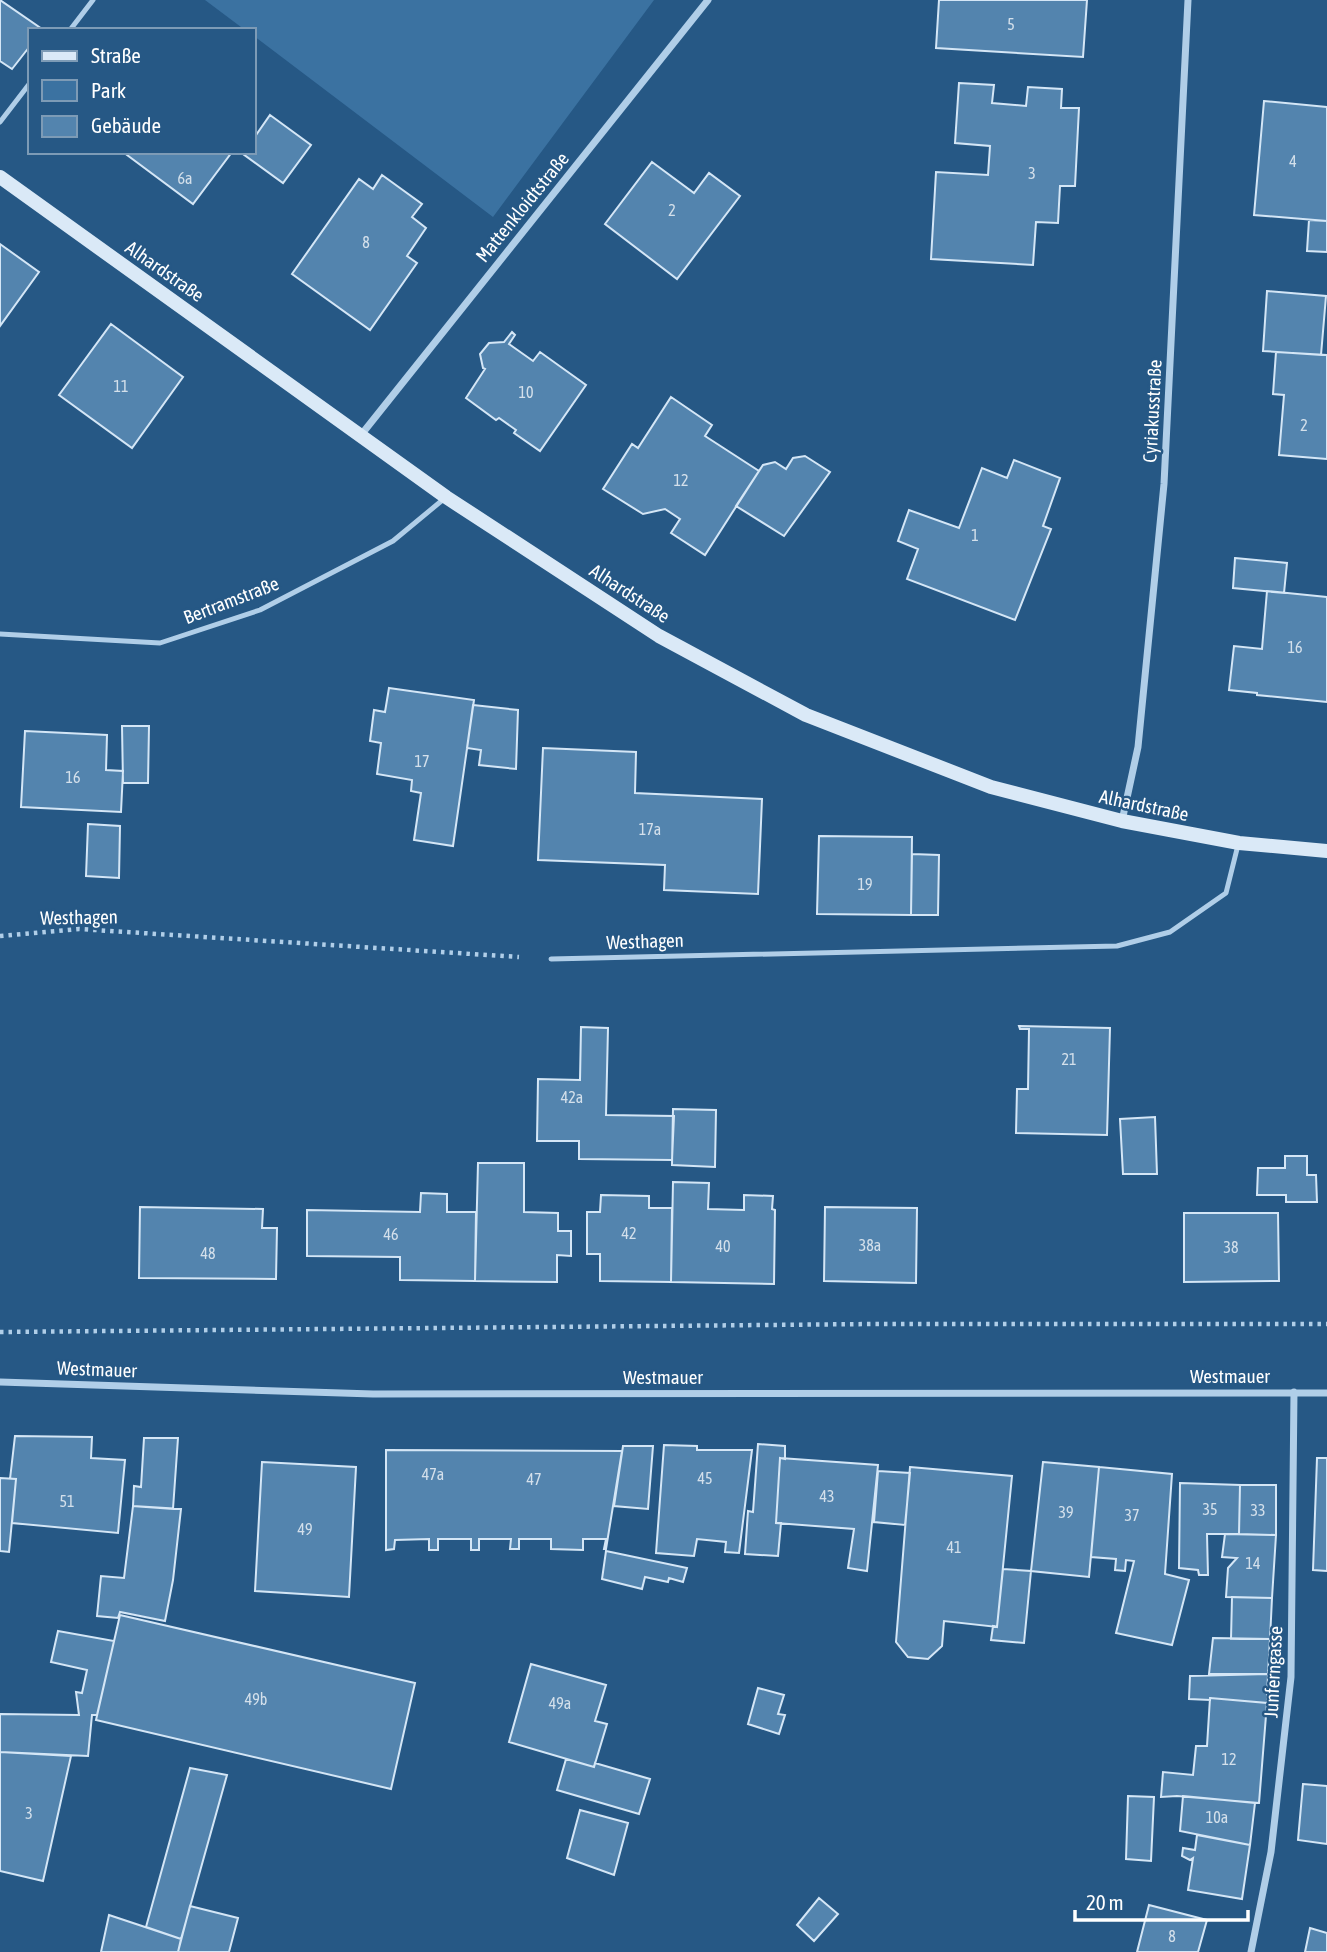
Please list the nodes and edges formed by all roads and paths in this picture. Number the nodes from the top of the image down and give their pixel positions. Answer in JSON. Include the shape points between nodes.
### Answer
{"nodes":[{"id":1,"x":93,"y":0,"type":"edge"},
{"id":2,"x":709,"y":0,"type":"edge"},
{"id":3,"x":1188,"y":0,"type":"edge"},
{"id":4,"x":72,"y":28,"type":"edge"},
{"id":5,"x":28,"y":86,"type":"edge"},
{"id":6,"x":0,"y":122,"type":"edge"},
{"id":7,"x":0,"y":177,"type":"edge"},
{"id":8,"x":362,"y":435,"type":"junction"},
{"id":9,"x":446,"y":497,"type":"junction"},
{"id":10,"x":0,"y":634,"type":"edge"},
{"id":11,"x":1122,"y":821,"type":"junction"},
{"id":12,"x":1239,"y":843,"type":"junction"},
{"id":13,"x":1327,"y":851,"type":"edge"},
{"id":14,"x":0,"y":936,"type":"edge"},
{"id":15,"x":551,"y":959,"type":"joint"},
{"id":16,"x":1327,"y":1324,"type":"edge"},
{"id":17,"x":0,"y":1332,"type":"edge"},
{"id":18,"x":0,"y":1382,"type":"edge"},
{"id":19,"x":1294,"y":1392,"type":"junction"},
{"id":20,"x":1327,"y":1392,"type":"edge"},
{"id":21,"x":1251,"y":1952,"type":"edge"}],
"edges":[{"from":1,"to":4,"type":"lane"},
{"from":2,"to":8,"type":"street","name":"Mattenkloidtstraße"},
{"from":3,"to":11,"type":"street","name":"Cyriakusstraße","via":[[1164,484],[1138,747]]},
{"from":5,"to":6,"type":"lane"},
{"from":7,"to":8,"type":"main road","name":"Alhardstraße"},
{"from":8,"to":9,"type":"main road","name":"Alhardstraße"},
{"from":9,"to":10,"type":"lane","name":"Bertramstraße","via":[[393,541],[260,610],[160,643]]},
{"from":9,"to":11,"type":"main road","name":"Alhardstraße","via":[[659,636],[806,715],[991,787]]},
{"from":11,"to":12,"type":"main road","name":"Alhardstraße"},
{"from":12,"to":13,"type":"main road","name":"Alhardstraße"},
{"from":12,"to":15,"type":"lane","name":"Westhagen","via":[[1226,893],[1170,932],[1117,946]]},
{"from":14,"to":15,"type":"path","name":"Westhagen","via":[[79,929]]},
{"from":16,"to":17,"type":"path"},
{"from":18,"to":19,"type":"street","name":"Westmauer","via":[[373,1394]]},
{"from":19,"to":20,"type":"street","name":"Westmauer"},
{"from":19,"to":21,"type":"street","name":"Junferngasse","via":[[1291,1677],[1272,1852]]}]}
